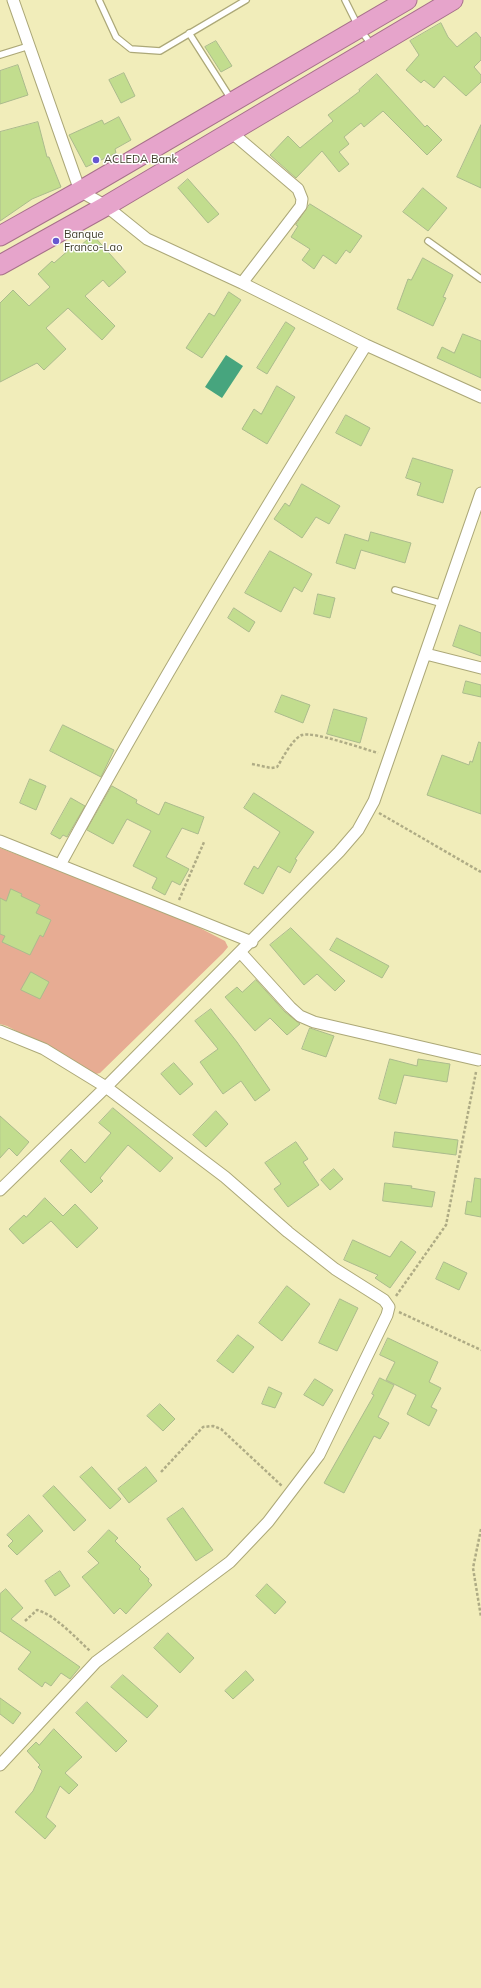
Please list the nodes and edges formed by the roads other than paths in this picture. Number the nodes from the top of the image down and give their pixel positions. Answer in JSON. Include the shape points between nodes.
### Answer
{"nodes":[{"id":1,"x":13,"y":0,"type":"edge"},
{"id":2,"x":99,"y":0,"type":"edge"},
{"id":3,"x":246,"y":0,"type":"edge"},
{"id":4,"x":345,"y":0,"type":"edge"},
{"id":5,"x":407,"y":0,"type":"edge"},
{"id":6,"x":453,"y":0,"type":"edge"},
{"id":7,"x":359,"y":28,"type":"junction"},
{"id":8,"x":189,"y":34,"type":"junction"},
{"id":9,"x":29,"y":46,"type":"junction"},
{"id":10,"x":373,"y":47,"type":"junction"},
{"id":11,"x":0,"y":56,"type":"edge"},
{"id":12,"x":233,"y":103,"type":"junction"},
{"id":13,"x":231,"y":132,"type":"junction"},
{"id":14,"x":80,"y":191,"type":"junction"},
{"id":15,"x":106,"y":206,"type":"junction"},
{"id":16,"x":0,"y":236,"type":"edge"},
{"id":17,"x":428,"y":241,"type":"dead end"},
{"id":18,"x":0,"y":265,"type":"edge"},
{"id":19,"x":481,"y":279,"type":"edge"},
{"id":20,"x":242,"y":283,"type":"junction"},
{"id":21,"x":366,"y":345,"type":"junction"},
{"id":22,"x":481,"y":397,"type":"edge"},
{"id":23,"x":481,"y":493,"type":"edge"},
{"id":24,"x":395,"y":590,"type":"dead end"},
{"id":25,"x":444,"y":604,"type":"junction"},
{"id":26,"x":426,"y":654,"type":"junction"},
{"id":27,"x":481,"y":668,"type":"edge"},
{"id":28,"x":0,"y":841,"type":"edge"},
{"id":29,"x":60,"y":864,"type":"junction"},
{"id":30,"x":252,"y":942,"type":"junction"},
{"id":31,"x":241,"y":953,"type":"junction"},
{"id":32,"x":0,"y":1031,"type":"edge"},
{"id":33,"x":478,"y":1060,"type":"road end"},
{"id":34,"x":106,"y":1087,"type":"junction"},
{"id":35,"x":0,"y":1190,"type":"edge"},
{"id":36,"x":0,"y":1765,"type":"edge"}],
"edges":[{"from":1,"to":9,"type":"street"},
{"from":2,"to":8,"type":"lane","via":[[116,37],[131,50],[160,51]]},
{"from":3,"to":8,"type":"lane"},
{"from":4,"to":7,"type":"lane"},
{"from":5,"to":7,"type":"highway"},
{"from":6,"to":10,"type":"highway"},
{"from":7,"to":10,"type":"lane"},
{"from":7,"to":12,"type":"highway"},
{"from":8,"to":12,"type":"lane"},
{"from":9,"to":11,"type":"lane"},
{"from":9,"to":14,"type":"street"},
{"from":10,"to":13,"type":"highway"},
{"from":12,"to":14,"type":"highway"},
{"from":13,"to":15,"type":"highway"},
{"from":13,"to":20,"type":"street","via":[[298,189],[302,199],[301,206]]},
{"from":14,"to":15,"type":"street"},
{"from":14,"to":16,"type":"highway"},
{"from":15,"to":18,"type":"highway"},
{"from":15,"to":20,"type":"street","via":[[147,239]]},
{"from":17,"to":19,"type":"lane"},
{"from":20,"to":21,"type":"street"},
{"from":21,"to":22,"type":"street"},
{"from":21,"to":29,"type":"street","via":[[126,744]]},
{"from":23,"to":25,"type":"street"},
{"from":24,"to":25,"type":"lane"},
{"from":25,"to":26,"type":"street"},
{"from":26,"to":27,"type":"street"},
{"from":26,"to":30,"type":"street","via":[[370,808],[358,830],[340,852]]},
{"from":28,"to":29,"type":"street"},
{"from":29,"to":30,"type":"street"},
{"from":30,"to":31,"type":"street"},
{"from":31,"to":33,"type":"street","via":[[300,1016],[314,1022]]},
{"from":31,"to":34,"type":"street"},
{"from":32,"to":34,"type":"street","via":[[44,1049]]},
{"from":34,"to":35,"type":"street"},
{"from":34,"to":36,"type":"street","via":[[225,1177],[335,1269],[384,1300],[389,1307],[387,1316],[319,1455],[268,1522],[230,1562],[100,1659]]}]}
